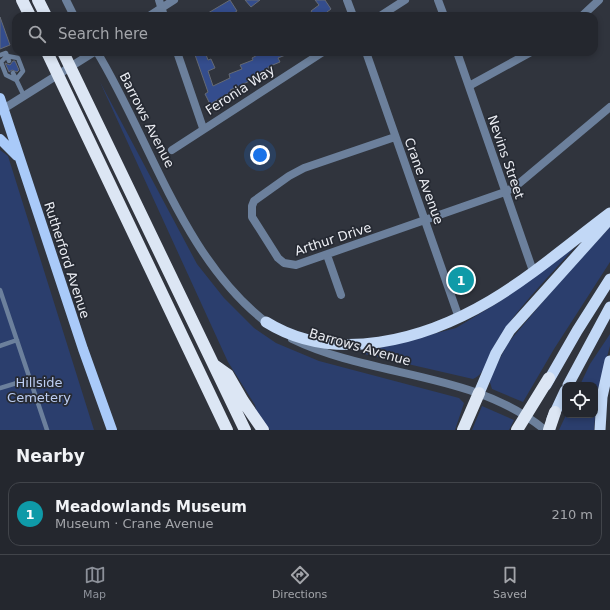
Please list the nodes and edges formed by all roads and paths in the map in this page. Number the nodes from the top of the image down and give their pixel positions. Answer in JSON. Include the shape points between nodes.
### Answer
{"nodes":[{"id":1,"x":22,"y":0,"type":"edge"},
{"id":2,"x":38,"y":0,"type":"edge"},
{"id":3,"x":66,"y":0,"type":"edge"},
{"id":4,"x":174,"y":0,"type":"edge"},
{"id":5,"x":347,"y":0,"type":"edge"},
{"id":6,"x":405,"y":0,"type":"edge"},
{"id":7,"x":438,"y":0,"type":"edge"},
{"id":8,"x":599,"y":0,"type":"edge"},
{"id":9,"x":162,"y":8,"type":"edge"},
{"id":10,"x":28,"y":12,"type":"edge"},
{"id":11,"x":44,"y":12,"type":"edge"},
{"id":12,"x":72,"y":12,"type":"edge"},
{"id":13,"x":352,"y":12,"type":"edge"},
{"id":14,"x":386,"y":12,"type":"edge"},
{"id":15,"x":442,"y":12,"type":"edge"},
{"id":16,"x":586,"y":12,"type":"edge"},
{"id":17,"x":0,"y":55,"type":"edge"},
{"id":18,"x":49,"y":56,"type":"edge"},
{"id":19,"x":65,"y":56,"type":"edge"},
{"id":20,"x":88,"y":56,"type":"edge"},
{"id":21,"x":97,"y":56,"type":"edge"},
{"id":22,"x":178,"y":56,"type":"edge"},
{"id":23,"x":317,"y":56,"type":"edge"},
{"id":24,"x":367,"y":56,"type":"edge"},
{"id":25,"x":458,"y":56,"type":"edge"},
{"id":26,"x":524,"y":56,"type":"edge"},
{"id":27,"x":8,"y":59,"type":"junction"},
{"id":28,"x":13,"y":73,"type":"dead end"},
{"id":29,"x":6,"y":75,"type":"junction"},
{"id":30,"x":0,"y":77,"type":"edge"},
{"id":31,"x":16,"y":80,"type":"junction"},
{"id":32,"x":469,"y":86,"type":"junction"},
{"id":33,"x":24,"y":96,"type":"junction"},
{"id":34,"x":0,"y":98,"type":"edge"},
{"id":35,"x":610,"y":107,"type":"edge"},
{"id":36,"x":2,"y":110,"type":"edge"},
{"id":37,"x":203,"y":128,"type":"junction"},
{"id":38,"x":395,"y":137,"type":"junction"},
{"id":39,"x":0,"y":139,"type":"edge"},
{"id":40,"x":172,"y":150,"type":"dead end"},
{"id":41,"x":20,"y":160,"type":"junction"},
{"id":42,"x":505,"y":192,"type":"junction"},
{"id":43,"x":610,"y":214,"type":"edge"},
{"id":44,"x":610,"y":219,"type":"edge"},
{"id":45,"x":425,"y":220,"type":"junction"},
{"id":46,"x":327,"y":255,"type":"junction"},
{"id":47,"x":533,"y":271,"type":"junction"},
{"id":48,"x":610,"y":280,"type":"edge"},
{"id":49,"x":0,"y":290,"type":"edge"},
{"id":50,"x":341,"y":295,"type":"dead end"},
{"id":51,"x":610,"y":307,"type":"edge"},
{"id":52,"x":459,"y":318,"type":"junction"},
{"id":53,"x":266,"y":322,"type":"junction"},
{"id":54,"x":17,"y":340,"type":"junction"},
{"id":55,"x":0,"y":346,"type":"edge"},
{"id":56,"x":610,"y":361,"type":"edge"},
{"id":57,"x":213,"y":364,"type":"junction"},
{"id":58,"x":549,"y":378,"type":"junction"},
{"id":59,"x":30,"y":379,"type":"junction"},
{"id":60,"x":570,"y":382,"type":"edge"},
{"id":61,"x":0,"y":388,"type":"edge"},
{"id":62,"x":479,"y":393,"type":"junction"},
{"id":63,"x":562,"y":397,"type":"edge"},
{"id":64,"x":555,"y":412,"type":"joint"},
{"id":65,"x":47,"y":430,"type":"edge"},
{"id":66,"x":112,"y":430,"type":"edge"},
{"id":67,"x":227,"y":430,"type":"edge"},
{"id":68,"x":245,"y":430,"type":"edge"},
{"id":69,"x":263,"y":430,"type":"edge"},
{"id":70,"x":463,"y":430,"type":"edge"},
{"id":71,"x":517,"y":430,"type":"edge"},
{"id":72,"x":524,"y":430,"type":"edge"},
{"id":73,"x":547,"y":430,"type":"edge"},
{"id":74,"x":600,"y":430,"type":"edge"}],
"edges":[{"from":1,"to":10,"type":"highway"},
{"from":2,"to":11,"type":"highway"},
{"from":3,"to":12,"type":"street"},
{"from":4,"to":9,"type":"street"},
{"from":5,"to":13,"type":"street"},
{"from":6,"to":14,"type":"street"},
{"from":7,"to":15,"type":"street"},
{"from":8,"to":16,"type":"street"},
{"from":17,"to":27,"type":"lane","via":[[6,53]]},
{"from":18,"to":67,"type":"highway"},
{"from":19,"to":57,"type":"highway"},
{"from":20,"to":33,"type":"street"},
{"from":21,"to":53,"type":"street","name":"Barrows Avenue","via":[[203,253],[233,291]]},
{"from":22,"to":37,"type":"street"},
{"from":23,"to":37,"type":"street","name":"Feronia Way"},
{"from":24,"to":38,"type":"street","name":"Crane Avenue"},
{"from":25,"to":32,"type":"street","name":"Nevins Street"},
{"from":26,"to":32,"type":"street"},
{"from":27,"to":29,"type":"lane","via":[[1,62]]},
{"from":27,"to":31,"type":"lane","via":[[18,58],[23,71]]},
{"from":28,"to":31,"type":"lane"},
{"from":29,"to":30,"type":"lane"},
{"from":29,"to":31,"type":"lane"},
{"from":31,"to":33,"type":"lane"},
{"from":32,"to":42,"type":"street","name":"Nevins Street"},
{"from":33,"to":36,"type":"street"},
{"from":34,"to":36,"type":"main road","name":"Rutherford Avenue"},
{"from":35,"to":42,"type":"street","name":"Arthur Drive","via":[[516,186]]},
{"from":36,"to":41,"type":"main road","name":"Rutherford Avenue"},
{"from":37,"to":40,"type":"street","name":"Feronia Way"},
{"from":38,"to":45,"type":"street","name":"Crane Avenue"},
{"from":38,"to":46,"type":"street","name":"Arthur Drive","via":[[304,168],[254,201],[252,217],[280,260],[296,265]]},
{"from":39,"to":41,"type":"main road"},
{"from":41,"to":66,"type":"main road","name":"Rutherford Avenue","via":[[80,343]]},
{"from":42,"to":45,"type":"street","name":"Arthur Drive"},
{"from":42,"to":47,"type":"street","name":"Nevins Street"},
{"from":43,"to":47,"type":"highway"},
{"from":44,"to":62,"type":"highway","via":[[510,330],[496,353]]},
{"from":45,"to":46,"type":"street","name":"Arthur Drive"},
{"from":45,"to":52,"type":"street","name":"Crane Avenue"},
{"from":46,"to":50,"type":"street"},
{"from":47,"to":52,"type":"highway"},
{"from":48,"to":58,"type":"highway"},
{"from":49,"to":54,"type":"lane"},
{"from":51,"to":60,"type":"highway"},
{"from":52,"to":53,"type":"highway","via":[[404,337],[355,345],[332,344],[302,338]]},
{"from":53,"to":62,"type":"street","name":"Barrows Avenue","via":[[289,337],[316,348]]},
{"from":54,"to":55,"type":"lane"},
{"from":54,"to":59,"type":"lane"},
{"from":56,"to":74,"type":"highway","via":[[602,397]]},
{"from":57,"to":68,"type":"highway"},
{"from":57,"to":69,"type":"highway","via":[[228,375]]},
{"from":58,"to":71,"type":"highway"},
{"from":58,"to":72,"type":"highway"},
{"from":59,"to":61,"type":"lane"},
{"from":59,"to":65,"type":"lane"},
{"from":62,"to":70,"type":"highway"},
{"from":62,"to":73,"type":"street","name":"Barrows Avenue","via":[[510,406]]},
{"from":63,"to":64,"type":"highway"},
{"from":64,"to":73,"type":"highway"}]}
